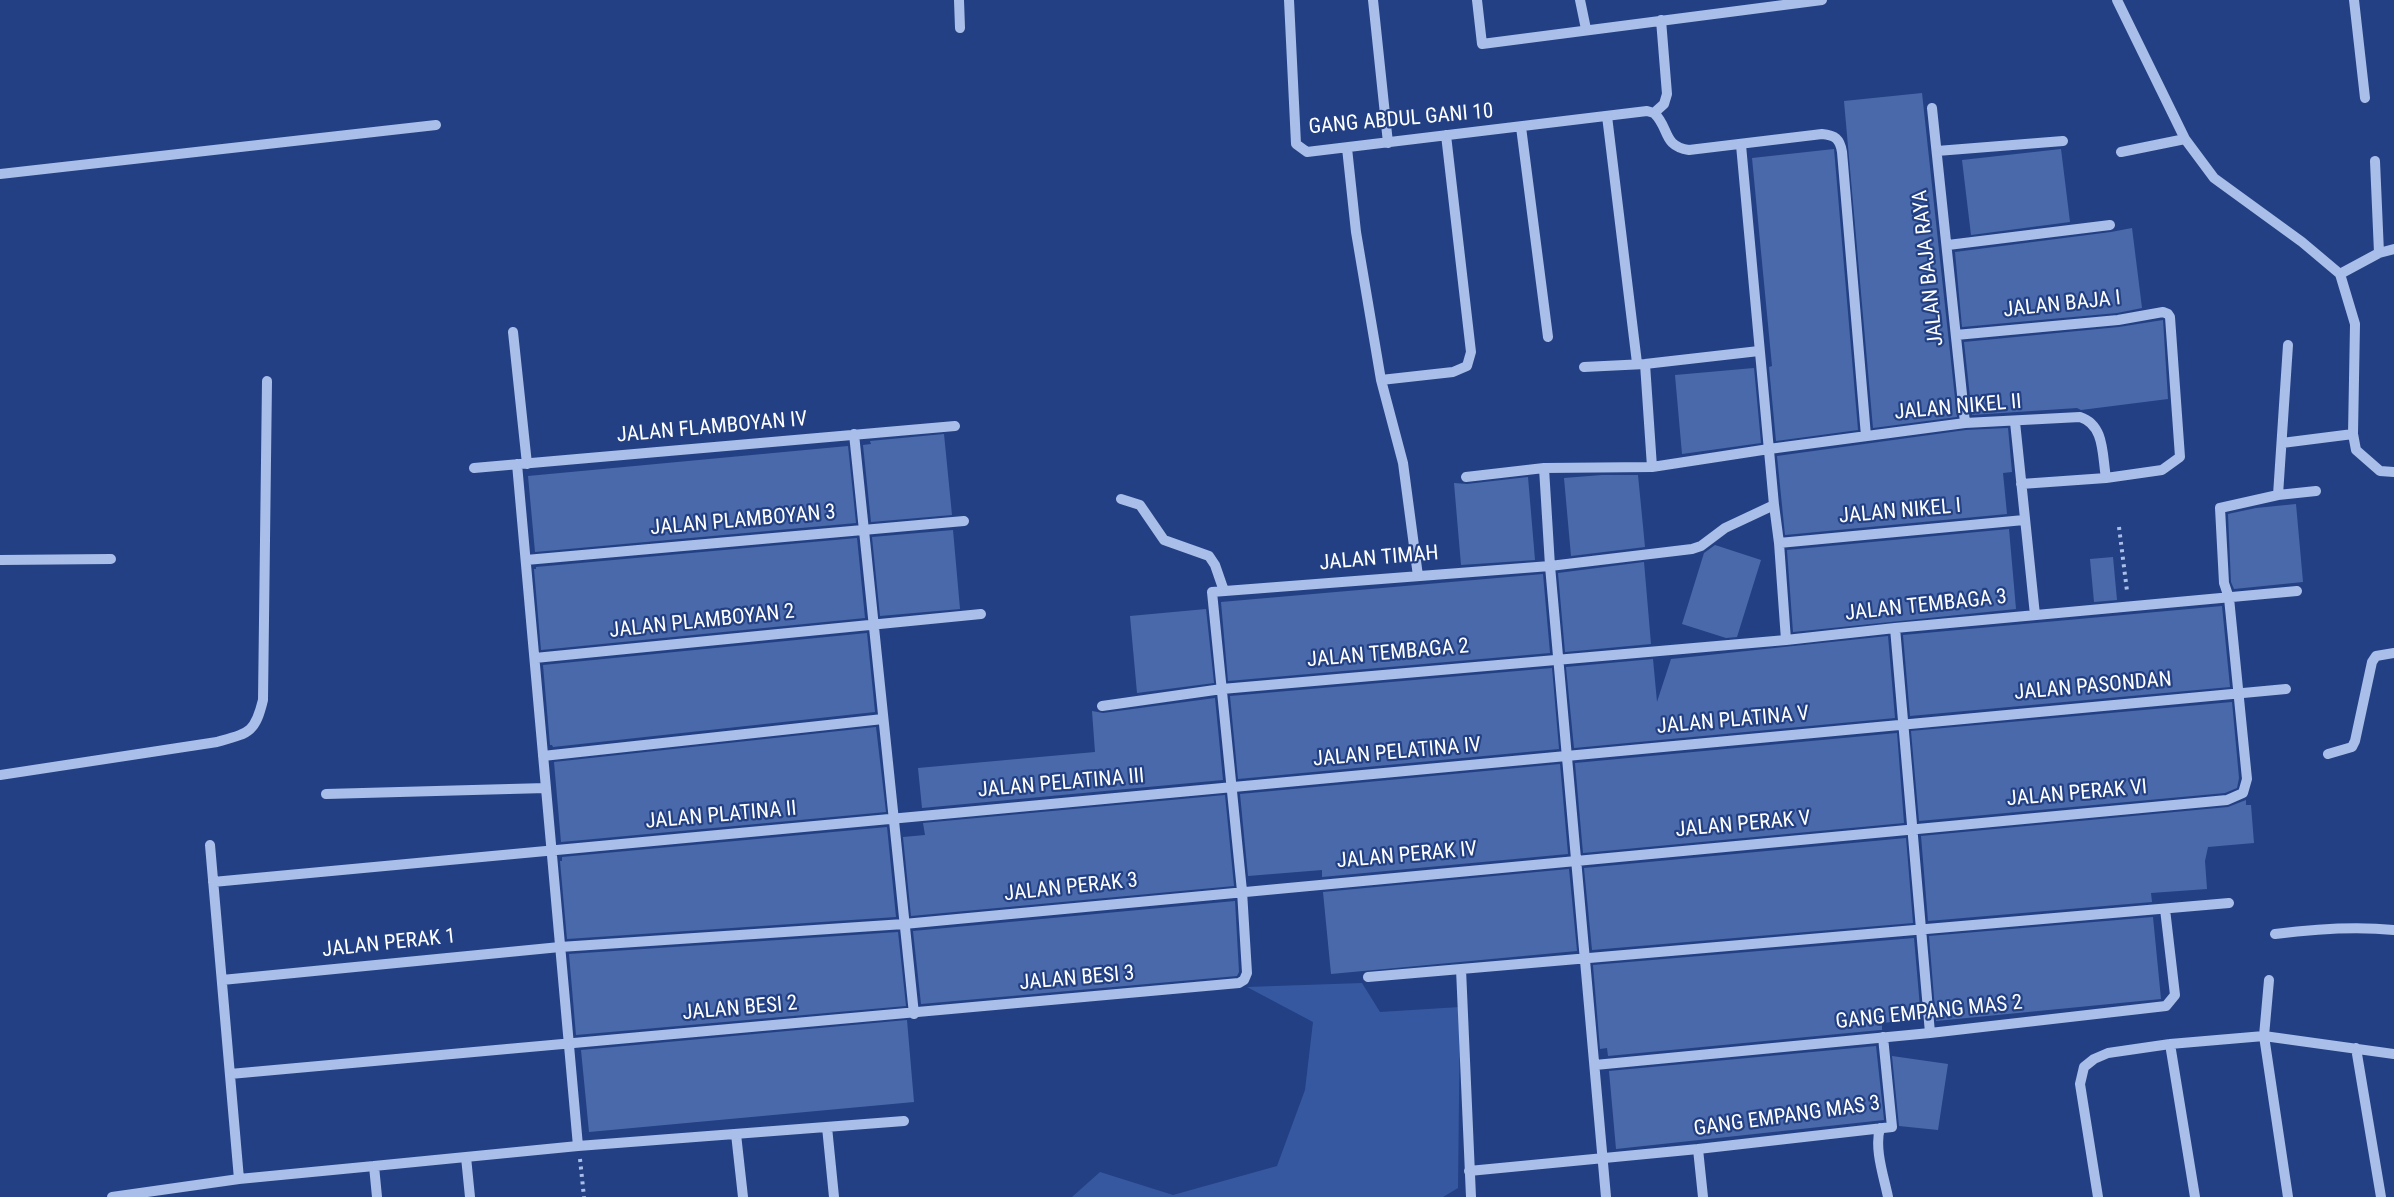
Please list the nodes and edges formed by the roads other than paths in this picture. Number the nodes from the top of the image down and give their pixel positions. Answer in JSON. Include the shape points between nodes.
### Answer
{"nodes":[{"id":1,"x":959,"y":0,"type":"edge"},
{"id":2,"x":1289,"y":0,"type":"edge"},
{"id":3,"x":1373,"y":0,"type":"edge"},
{"id":4,"x":1477,"y":0,"type":"edge"},
{"id":5,"x":1580,"y":0,"type":"edge"},
{"id":6,"x":1822,"y":0,"type":"edge"},
{"id":7,"x":2117,"y":0,"type":"edge"},
{"id":8,"x":2354,"y":0,"type":"edge"},
{"id":9,"x":1661,"y":20,"type":"junction"},
{"id":10,"x":960,"y":28,"type":"dead end"},
{"id":11,"x":1586,"y":29,"type":"junction"},
{"id":12,"x":2365,"y":98,"type":"dead end"},
{"id":13,"x":1932,"y":108,"type":"dead end"},
{"id":14,"x":1654,"y":113,"type":"junction"},
{"id":15,"x":1607,"y":116,"type":"junction"},
{"id":16,"x":436,"y":125,"type":"dead end"},
{"id":17,"x":1521,"y":127,"type":"junction"},
{"id":18,"x":1446,"y":135,"type":"junction"},
{"id":19,"x":2185,"y":139,"type":"junction"},
{"id":20,"x":2063,"y":141,"type":"dead end"},
{"id":21,"x":1388,"y":143,"type":"junction"},
{"id":22,"x":1742,"y":145,"type":"junction"},
{"id":23,"x":1347,"y":148,"type":"junction"},
{"id":24,"x":1937,"y":151,"type":"junction"},
{"id":25,"x":2121,"y":152,"type":"dead end"},
{"id":26,"x":2375,"y":161,"type":"dead end"},
{"id":27,"x":0,"y":174,"type":"edge"},
{"id":28,"x":2110,"y":225,"type":"dead end"},
{"id":29,"x":1948,"y":245,"type":"junction"},
{"id":30,"x":2394,"y":249,"type":"edge"},
{"id":31,"x":2379,"y":253,"type":"junction"},
{"id":32,"x":2340,"y":274,"type":"junction"},
{"id":33,"x":513,"y":332,"type":"dead end"},
{"id":34,"x":1956,"y":336,"type":"junction"},
{"id":35,"x":1548,"y":337,"type":"dead end"},
{"id":36,"x":2288,"y":345,"type":"dead end"},
{"id":37,"x":1759,"y":351,"type":"junction"},
{"id":38,"x":1641,"y":363,"type":"junction"},
{"id":39,"x":1584,"y":367,"type":"dead end"},
{"id":40,"x":1380,"y":380,"type":"junction"},
{"id":41,"x":267,"y":381,"type":"dead end"},
{"id":42,"x":2015,"y":422,"type":"junction"},
{"id":43,"x":1965,"y":423,"type":"junction"},
{"id":44,"x":955,"y":426,"type":"dead end"},
{"id":45,"x":854,"y":434,"type":"junction"},
{"id":46,"x":2353,"y":434,"type":"junction"},
{"id":47,"x":1866,"y":436,"type":"junction"},
{"id":48,"x":2282,"y":442,"type":"junction"},
{"id":49,"x":1769,"y":449,"type":"junction"},
{"id":50,"x":522,"y":464,"type":"junction"},
{"id":51,"x":1652,"y":467,"type":"junction"},
{"id":52,"x":474,"y":468,"type":"dead end"},
{"id":53,"x":1544,"y":468,"type":"junction"},
{"id":54,"x":2394,"y":472,"type":"edge"},
{"id":55,"x":1466,"y":477,"type":"dead end"},
{"id":56,"x":2106,"y":478,"type":"junction"},
{"id":57,"x":2021,"y":484,"type":"junction"},
{"id":58,"x":2316,"y":491,"type":"dead end"},
{"id":59,"x":2278,"y":495,"type":"junction"},
{"id":60,"x":1121,"y":499,"type":"dead end"},
{"id":61,"x":1774,"y":505,"type":"junction"},
{"id":62,"x":2025,"y":520,"type":"junction"},
{"id":63,"x":964,"y":521,"type":"dead end"},
{"id":64,"x":864,"y":530,"type":"junction"},
{"id":65,"x":1779,"y":543,"type":"junction"},
{"id":66,"x":111,"y":559,"type":"dead end"},
{"id":67,"x":0,"y":560,"type":"edge"},
{"id":68,"x":526,"y":560,"type":"junction"},
{"id":69,"x":1550,"y":566,"type":"junction"},
{"id":70,"x":1418,"y":576,"type":"junction"},
{"id":71,"x":1224,"y":591,"type":"junction"},
{"id":72,"x":2297,"y":591,"type":"dead end"},
{"id":73,"x":2229,"y":598,"type":"junction"},
{"id":74,"x":981,"y":614,"type":"dead end"},
{"id":75,"x":2035,"y":615,"type":"junction"},
{"id":76,"x":874,"y":625,"type":"junction"},
{"id":77,"x":1895,"y":628,"type":"junction"},
{"id":78,"x":1786,"y":640,"type":"junction"},
{"id":79,"x":2394,"y":653,"type":"edge"},
{"id":80,"x":535,"y":658,"type":"junction"},
{"id":81,"x":1558,"y":658,"type":"junction"},
{"id":82,"x":1222,"y":689,"type":"junction"},
{"id":83,"x":2286,"y":689,"type":"dead end"},
{"id":84,"x":2239,"y":693,"type":"junction"},
{"id":85,"x":1102,"y":706,"type":"dead end"},
{"id":86,"x":883,"y":719,"type":"junction"},
{"id":87,"x":1904,"y":725,"type":"junction"},
{"id":88,"x":2328,"y":754,"type":"dead end"},
{"id":89,"x":543,"y":756,"type":"junction"},
{"id":90,"x":1567,"y":756,"type":"junction"},
{"id":91,"x":0,"y":775,"type":"edge"},
{"id":92,"x":546,"y":788,"type":"junction"},
{"id":93,"x":1232,"y":788,"type":"junction"},
{"id":94,"x":326,"y":794,"type":"dead end"},
{"id":95,"x":894,"y":819,"type":"junction"},
{"id":96,"x":1912,"y":829,"type":"junction"},
{"id":97,"x":210,"y":845,"type":"dead end"},
{"id":98,"x":552,"y":852,"type":"junction"},
{"id":99,"x":1576,"y":860,"type":"junction"},
{"id":100,"x":213,"y":882,"type":"junction"},
{"id":101,"x":1242,"y":891,"type":"junction"},
{"id":102,"x":2229,"y":903,"type":"dead end"},
{"id":103,"x":2165,"y":909,"type":"junction"},
{"id":104,"x":904,"y":924,"type":"junction"},
{"id":105,"x":1921,"y":929,"type":"junction"},
{"id":106,"x":2394,"y":930,"type":"edge"},
{"id":107,"x":2275,"y":934,"type":"dead end"},
{"id":108,"x":560,"y":948,"type":"junction"},
{"id":109,"x":1585,"y":958,"type":"junction"},
{"id":110,"x":1461,"y":969,"type":"junction"},
{"id":111,"x":1368,"y":977,"type":"dead end"},
{"id":112,"x":222,"y":980,"type":"junction"},
{"id":113,"x":2269,"y":980,"type":"dead end"},
{"id":114,"x":914,"y":1014,"type":"junction"},
{"id":115,"x":1930,"y":1033,"type":"junction"},
{"id":116,"x":2264,"y":1036,"type":"junction"},
{"id":117,"x":1883,"y":1037,"type":"junction"},
{"id":118,"x":569,"y":1044,"type":"junction"},
{"id":119,"x":2170,"y":1044,"type":"junction"},
{"id":120,"x":2356,"y":1048,"type":"junction"},
{"id":121,"x":2394,"y":1054,"type":"edge"},
{"id":122,"x":1594,"y":1065,"type":"junction"},
{"id":123,"x":230,"y":1074,"type":"junction"},
{"id":124,"x":904,"y":1121,"type":"dead end"},
{"id":125,"x":827,"y":1127,"type":"junction"},
{"id":126,"x":1880,"y":1128,"type":"junction"},
{"id":127,"x":736,"y":1134,"type":"junction"},
{"id":128,"x":578,"y":1146,"type":"junction"},
{"id":129,"x":1698,"y":1149,"type":"junction"},
{"id":130,"x":466,"y":1157,"type":"junction"},
{"id":131,"x":1603,"y":1158,"type":"junction"},
{"id":132,"x":374,"y":1166,"type":"junction"},
{"id":133,"x":1469,"y":1171,"type":"junction"},
{"id":134,"x":239,"y":1179,"type":"junction"},
{"id":135,"x":191,"y":1192,"type":"edge"},
{"id":136,"x":112,"y":1197,"type":"edge"},
{"id":137,"x":377,"y":1197,"type":"edge"},
{"id":138,"x":470,"y":1197,"type":"edge"},
{"id":139,"x":742,"y":1197,"type":"edge"},
{"id":140,"x":834,"y":1197,"type":"edge"},
{"id":141,"x":1471,"y":1197,"type":"edge"},
{"id":142,"x":1606,"y":1197,"type":"edge"},
{"id":143,"x":1703,"y":1197,"type":"edge"},
{"id":144,"x":1888,"y":1197,"type":"edge"},
{"id":145,"x":2098,"y":1197,"type":"edge"},
{"id":146,"x":2195,"y":1197,"type":"edge"},
{"id":147,"x":2288,"y":1197,"type":"edge"},
{"id":148,"x":2381,"y":1197,"type":"edge"}],
"edges":[{"from":1,"to":10,"type":"street"},
{"from":2,"to":23,"type":"street","name":"GANG ABDUL GANI 10","via":[[1296,144],[1307,152]]},
{"from":3,"to":21,"type":"street"},
{"from":4,"to":11,"type":"street","via":[[1482,44]]},
{"from":5,"to":11,"type":"street"},
{"from":6,"to":9,"type":"street"},
{"from":7,"to":19,"type":"street"},
{"from":8,"to":12,"type":"street"},
{"from":9,"to":11,"type":"street"},
{"from":9,"to":14,"type":"street","via":[[1668,94]]},
{"from":13,"to":24,"type":"street","name":"JALAN BAJA RAYA"},
{"from":14,"to":15,"type":"street","name":"GANG ABDUL GANI 10"},
{"from":14,"to":22,"type":"street","via":[[1677,149]]},
{"from":15,"to":17,"type":"street","name":"GANG ABDUL GANI 10"},
{"from":15,"to":38,"type":"street"},
{"from":16,"to":27,"type":"street"},
{"from":17,"to":18,"type":"street","name":"GANG ABDUL GANI 10"},
{"from":17,"to":35,"type":"street"},
{"from":18,"to":21,"type":"street","name":"GANG ABDUL GANI 10"},
{"from":18,"to":40,"type":"street","via":[[1470,360],[1467,366],[1453,372]]},
{"from":19,"to":25,"type":"street"},
{"from":19,"to":32,"type":"street","via":[[2214,178]]},
{"from":20,"to":24,"type":"street"},
{"from":21,"to":23,"type":"street","name":"GANG ABDUL GANI 10"},
{"from":22,"to":37,"type":"street"},
{"from":22,"to":47,"type":"street","via":[[1822,134],[1832,135],[1841,144]]},
{"from":23,"to":40,"type":"street"},
{"from":24,"to":29,"type":"street","name":"JALAN BAJA RAYA"},
{"from":26,"to":31,"type":"street"},
{"from":28,"to":29,"type":"street"},
{"from":29,"to":34,"type":"street","name":"JALAN BAJA RAYA"},
{"from":30,"to":31,"type":"street"},
{"from":31,"to":32,"type":"street"},
{"from":32,"to":46,"type":"street","via":[[2355,324]]},
{"from":33,"to":50,"type":"street"},
{"from":34,"to":43,"type":"street","name":"JALAN BAJA RAYA"},
{"from":34,"to":56,"type":"street","name":"JALAN BAJA I","via":[[2168,314],[2180,457],[2162,470]]},
{"from":36,"to":48,"type":"street"},
{"from":37,"to":38,"type":"street"},
{"from":37,"to":49,"type":"street"},
{"from":38,"to":39,"type":"street"},
{"from":38,"to":51,"type":"street"},
{"from":40,"to":70,"type":"street","via":[[1403,463]]},
{"from":41,"to":91,"type":"street","via":[[263,700],[257,722],[243,735],[217,742]]},
{"from":42,"to":43,"type":"street","name":"JALAN NIKEL II"},
{"from":42,"to":56,"type":"street","name":"JALAN NIKEL II","via":[[2080,417],[2088,420],[2097,429]]},
{"from":42,"to":57,"type":"street"},
{"from":43,"to":47,"type":"street","name":"JALAN NIKEL II"},
{"from":44,"to":45,"type":"street","name":"JALAN FLAMBOYAN IV"},
{"from":45,"to":50,"type":"street","name":"JALAN FLAMBOYAN IV"},
{"from":45,"to":64,"type":"street"},
{"from":46,"to":48,"type":"street"},
{"from":46,"to":54,"type":"street","via":[[2356,450],[2379,471]]},
{"from":47,"to":49,"type":"street","name":"JALAN NIKEL II"},
{"from":48,"to":59,"type":"street"},
{"from":49,"to":51,"type":"street","name":"JALAN NIKEL II"},
{"from":49,"to":61,"type":"street"},
{"from":50,"to":52,"type":"street","name":"JALAN FLAMBOYAN IV"},
{"from":50,"to":68,"type":"street"},
{"from":51,"to":53,"type":"street","name":"JALAN NIKEL II"},
{"from":53,"to":55,"type":"street","name":"JALAN NIKEL II"},
{"from":53,"to":69,"type":"street"},
{"from":56,"to":57,"type":"street"},
{"from":57,"to":62,"type":"street"},
{"from":58,"to":59,"type":"street"},
{"from":59,"to":73,"type":"street","via":[[2220,508],[2224,583]]},
{"from":60,"to":71,"type":"street","via":[[1140,505],[1164,540],[1209,555]]},
{"from":61,"to":65,"type":"street"},
{"from":61,"to":69,"type":"street","name":"JALAN TIMAH","via":[[1692,549]]},
{"from":62,"to":65,"type":"street","name":"JALAN NIKEL I"},
{"from":62,"to":75,"type":"street"},
{"from":63,"to":64,"type":"street","name":"JALAN PLAMBOYAN 3"},
{"from":64,"to":68,"type":"street","name":"JALAN PLAMBOYAN 3"},
{"from":64,"to":76,"type":"street"},
{"from":65,"to":78,"type":"street"},
{"from":66,"to":67,"type":"street"},
{"from":68,"to":80,"type":"street"},
{"from":69,"to":70,"type":"street","name":"JALAN TIMAH"},
{"from":69,"to":81,"type":"street"},
{"from":70,"to":71,"type":"street","name":"JALAN TIMAH"},
{"from":71,"to":82,"type":"street","name":"JALAN TIMAH","via":[[1212,592]]},
{"from":72,"to":73,"type":"street","name":"JALAN TEMBAGA 3"},
{"from":73,"to":75,"type":"street","name":"JALAN TEMBAGA 3"},
{"from":73,"to":84,"type":"street"},
{"from":74,"to":76,"type":"street","name":"JALAN PLAMBOYAN 2"},
{"from":75,"to":77,"type":"street","name":"JALAN TEMBAGA 3"},
{"from":76,"to":80,"type":"street","name":"JALAN PLAMBOYAN 2"},
{"from":76,"to":86,"type":"street"},
{"from":77,"to":78,"type":"street","name":"JALAN TEMBAGA 3"},
{"from":77,"to":87,"type":"street"},
{"from":78,"to":81,"type":"street","name":"JALAN TEMBAGA 3"},
{"from":79,"to":88,"type":"street","via":[[2376,656],[2372,662],[2352,747]]},
{"from":80,"to":89,"type":"street"},
{"from":81,"to":82,"type":"street","name":"JALAN TEMBAGA 2"},
{"from":81,"to":90,"type":"street"},
{"from":82,"to":85,"type":"street","name":"JALAN TEMBAGA 2"},
{"from":82,"to":93,"type":"street"},
{"from":83,"to":84,"type":"street","name":"JALAN PASONDAN"},
{"from":84,"to":87,"type":"street","name":"JALAN PASONDAN"},
{"from":84,"to":96,"type":"street","name":"JALAN PERAK VI","via":[[2247,779],[2243,793],[2227,800]]},
{"from":86,"to":89,"type":"street"},
{"from":86,"to":95,"type":"street"},
{"from":87,"to":90,"type":"street","name":"JALAN PLATINA V"},
{"from":87,"to":96,"type":"street"},
{"from":89,"to":92,"type":"street"},
{"from":90,"to":93,"type":"street","name":"JALAN PELATINA IV"},
{"from":90,"to":99,"type":"street"},
{"from":92,"to":94,"type":"street"},
{"from":92,"to":98,"type":"street"},
{"from":93,"to":95,"type":"street","name":"JALAN PELATINA III"},
{"from":93,"to":101,"type":"street"},
{"from":95,"to":98,"type":"street","name":"JALAN PLATINA II"},
{"from":95,"to":104,"type":"street"},
{"from":96,"to":99,"type":"street","name":"JALAN PERAK V"},
{"from":96,"to":105,"type":"street"},
{"from":97,"to":100,"type":"street"},
{"from":98,"to":100,"type":"street","name":"JALAN PLATINA II"},
{"from":98,"to":108,"type":"street"},
{"from":99,"to":101,"type":"street","name":"JALAN PERAK IV"},
{"from":99,"to":109,"type":"street"},
{"from":100,"to":112,"type":"street"},
{"from":101,"to":104,"type":"street","name":"JALAN PERAK 3"},
{"from":101,"to":114,"type":"street","name":"JALAN BESI 3","via":[[1247,973],[1244,980],[1235,984]]},
{"from":102,"to":103,"type":"street"},
{"from":103,"to":105,"type":"street"},
{"from":103,"to":115,"type":"street","name":"GANG EMPANG MAS 2","via":[[2175,995],[2166,1006]]},
{"from":104,"to":108,"type":"street","name":"JALAN PERAK 3"},
{"from":104,"to":114,"type":"street"},
{"from":105,"to":109,"type":"street"},
{"from":105,"to":115,"type":"street"},
{"from":106,"to":107,"type":"street"},
{"from":108,"to":112,"type":"street","name":"JALAN PERAK 1"},
{"from":108,"to":118,"type":"street"},
{"from":109,"to":110,"type":"street"},
{"from":109,"to":122,"type":"street"},
{"from":110,"to":111,"type":"street"},
{"from":110,"to":133,"type":"street"},
{"from":112,"to":123,"type":"street"},
{"from":113,"to":116,"type":"street"},
{"from":114,"to":118,"type":"street","name":"JALAN BESI 2"},
{"from":115,"to":117,"type":"street","name":"GANG EMPANG MAS 2"},
{"from":116,"to":119,"type":"street"},
{"from":116,"to":120,"type":"street"},
{"from":116,"to":147,"type":"street"},
{"from":117,"to":122,"type":"street","name":"GANG EMPANG MAS 2"},
{"from":117,"to":126,"type":"street","name":"GANG EMPANG MAS 3","via":[[1892,1127]]},
{"from":118,"to":123,"type":"street","name":"JALAN BESI 2"},
{"from":118,"to":128,"type":"street"},
{"from":119,"to":145,"type":"street","via":[[2108,1053],[2084,1067],[2080,1084]]},
{"from":119,"to":146,"type":"street"},
{"from":120,"to":121,"type":"street"},
{"from":120,"to":148,"type":"street"},
{"from":122,"to":131,"type":"street"},
{"from":123,"to":134,"type":"street"},
{"from":124,"to":125,"type":"street"},
{"from":125,"to":127,"type":"street"},
{"from":125,"to":140,"type":"street"},
{"from":126,"to":129,"type":"street","name":"GANG EMPANG MAS 3"},
{"from":126,"to":144,"type":"street","via":[[1881,1165]]},
{"from":127,"to":128,"type":"street"},
{"from":127,"to":139,"type":"street"},
{"from":128,"to":130,"type":"street"},
{"from":129,"to":131,"type":"street","name":"GANG EMPANG MAS 3"},
{"from":129,"to":143,"type":"street"},
{"from":130,"to":132,"type":"street"},
{"from":130,"to":138,"type":"street"},
{"from":131,"to":133,"type":"street","name":"GANG EMPANG MAS 3"},
{"from":131,"to":142,"type":"street"},
{"from":132,"to":134,"type":"street"},
{"from":132,"to":137,"type":"street"},
{"from":133,"to":141,"type":"street"},
{"from":134,"to":135,"type":"street"},
{"from":135,"to":136,"type":"street"}]}
